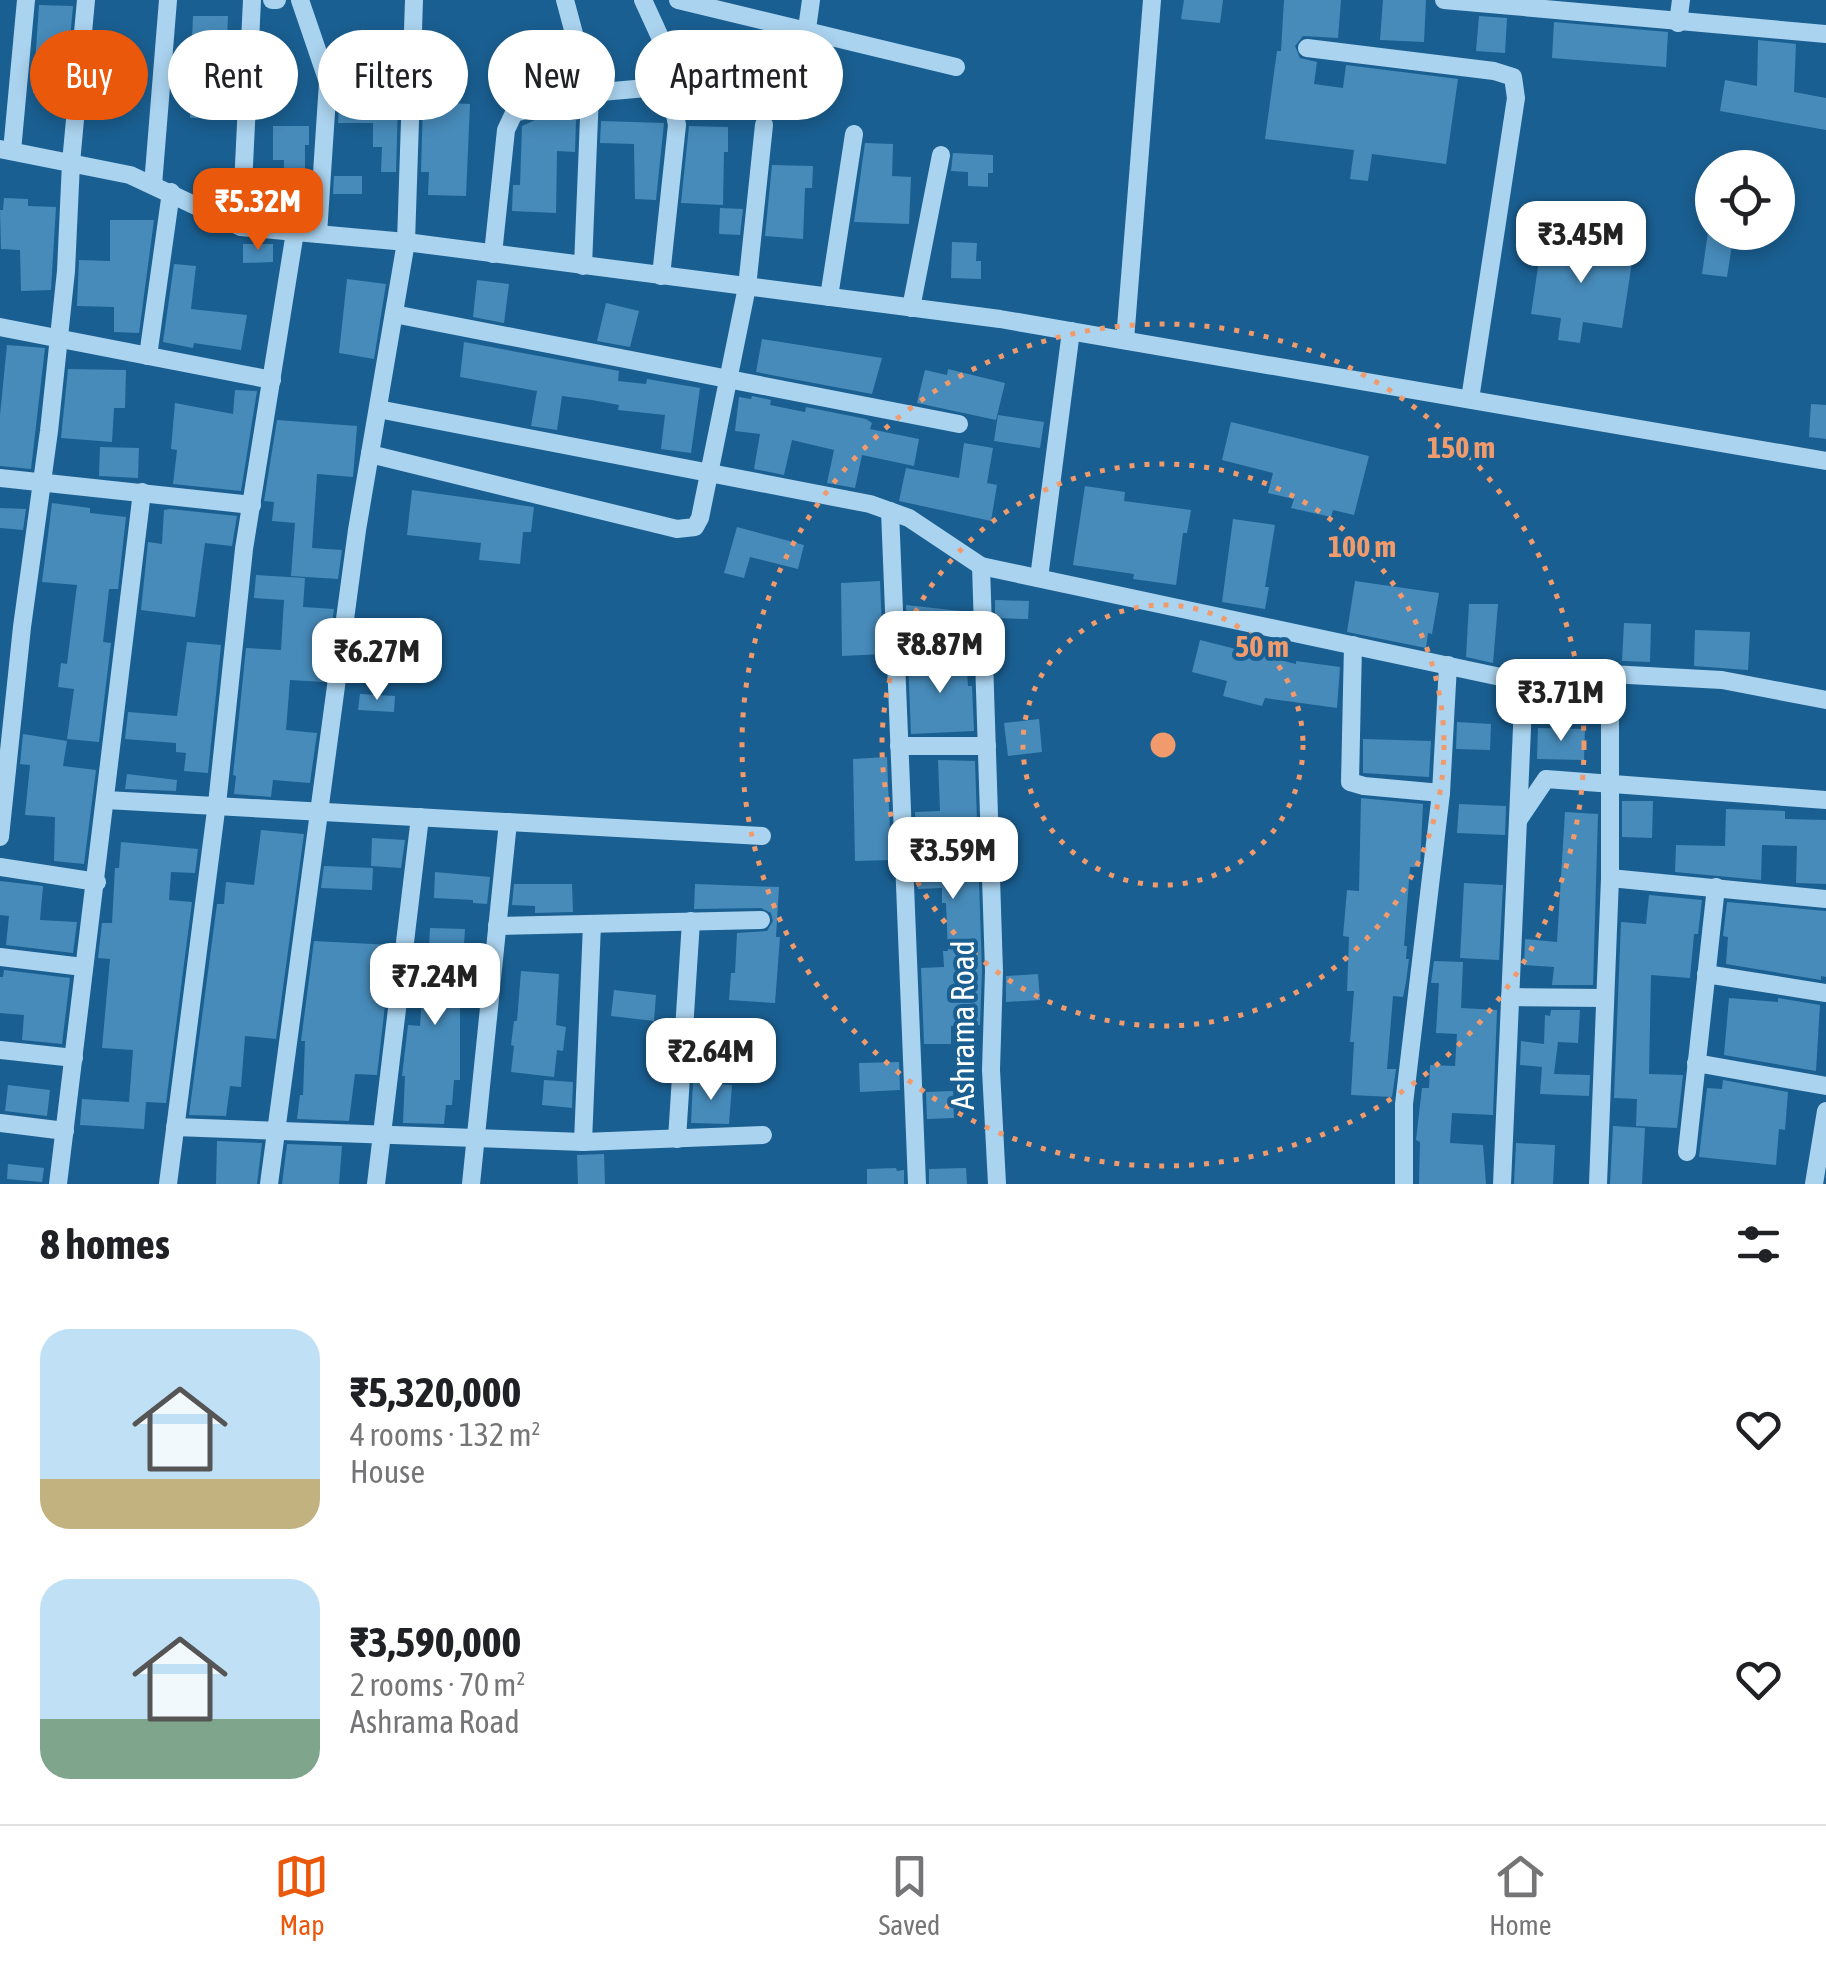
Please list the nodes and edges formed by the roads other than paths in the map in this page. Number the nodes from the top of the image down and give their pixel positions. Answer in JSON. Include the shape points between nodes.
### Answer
{"nodes":[{"id":1,"x":26,"y":0,"type":"edge"},
{"id":2,"x":86,"y":0,"type":"edge"},
{"id":3,"x":168,"y":0,"type":"edge"},
{"id":4,"x":252,"y":0,"type":"edge"},
{"id":5,"x":300,"y":0,"type":"edge"},
{"id":6,"x":414,"y":0,"type":"edge"},
{"id":7,"x":565,"y":0,"type":"edge"},
{"id":8,"x":643,"y":0,"type":"edge"},
{"id":9,"x":678,"y":0,"type":"edge"},
{"id":10,"x":811,"y":0,"type":"edge"},
{"id":11,"x":1152,"y":0,"type":"edge"},
{"id":12,"x":1444,"y":0,"type":"edge"},
{"id":13,"x":1681,"y":0,"type":"edge"},
{"id":14,"x":1678,"y":23,"type":"junction"},
{"id":15,"x":807,"y":29,"type":"junction"},
{"id":16,"x":572,"y":30,"type":"edge"},
{"id":17,"x":657,"y":30,"type":"edge"},
{"id":18,"x":1826,"y":34,"type":"edge"},
{"id":19,"x":1308,"y":48,"type":"dead end"},
{"id":20,"x":956,"y":67,"type":"dead end"},
{"id":21,"x":511,"y":120,"type":"edge"},
{"id":22,"x":588,"y":120,"type":"edge"},
{"id":23,"x":676,"y":120,"type":"edge"},
{"id":24,"x":764,"y":125,"type":"dead end"},
{"id":25,"x":854,"y":134,"type":"dead end"},
{"id":26,"x":6,"y":150,"type":"edge"},
{"id":27,"x":940,"y":155,"type":"dead end"},
{"id":28,"x":71,"y":163,"type":"junction"},
{"id":29,"x":162,"y":189,"type":"junction"},
{"id":30,"x":241,"y":227,"type":"junction"},
{"id":31,"x":295,"y":232,"type":"junction"},
{"id":32,"x":318,"y":234,"type":"junction"},
{"id":33,"x":406,"y":242,"type":"junction"},
{"id":34,"x":493,"y":254,"type":"junction"},
{"id":35,"x":583,"y":266,"type":"junction"},
{"id":36,"x":661,"y":276,"type":"junction"},
{"id":37,"x":746,"y":287,"type":"junction"},
{"id":38,"x":830,"y":298,"type":"junction"},
{"id":39,"x":911,"y":308,"type":"junction"},
{"id":40,"x":394,"y":314,"type":"junction"},
{"id":41,"x":0,"y":328,"type":"edge"},
{"id":42,"x":1071,"y":331,"type":"junction"},
{"id":43,"x":1125,"y":340,"type":"junction"},
{"id":44,"x":58,"y":341,"type":"junction"},
{"id":45,"x":148,"y":356,"type":"junction"},
{"id":46,"x":727,"y":379,"type":"junction"},
{"id":47,"x":272,"y":380,"type":"junction"},
{"id":48,"x":1470,"y":399,"type":"junction"},
{"id":49,"x":378,"y":409,"type":"junction"},
{"id":50,"x":959,"y":424,"type":"dead end"},
{"id":51,"x":370,"y":454,"type":"junction"},
{"id":52,"x":1826,"y":461,"type":"edge"},
{"id":53,"x":709,"y":474,"type":"junction"},
{"id":54,"x":0,"y":478,"type":"edge"},
{"id":55,"x":42,"y":481,"type":"junction"},
{"id":56,"x":142,"y":492,"type":"junction"},
{"id":57,"x":252,"y":504,"type":"junction"},
{"id":58,"x":890,"y":510,"type":"junction"},
{"id":59,"x":981,"y":566,"type":"junction"},
{"id":60,"x":1039,"y":578,"type":"junction"},
{"id":61,"x":1354,"y":645,"type":"junction"},
{"id":62,"x":1448,"y":665,"type":"junction"},
{"id":63,"x":1610,"y":674,"type":"junction"},
{"id":64,"x":1524,"y":682,"type":"junction"},
{"id":65,"x":1826,"y":700,"type":"edge"},
{"id":66,"x":899,"y":746,"type":"junction"},
{"id":67,"x":987,"y":746,"type":"junction"},
{"id":68,"x":1610,"y":786,"type":"junction"},
{"id":69,"x":1441,"y":793,"type":"junction"},
{"id":70,"x":106,"y":800,"type":"junction"},
{"id":71,"x":1826,"y":800,"type":"edge"},
{"id":72,"x":216,"y":806,"type":"junction"},
{"id":73,"x":318,"y":812,"type":"junction"},
{"id":74,"x":420,"y":817,"type":"junction"},
{"id":75,"x":508,"y":822,"type":"junction"},
{"id":76,"x":1518,"y":822,"type":"junction"},
{"id":77,"x":762,"y":836,"type":"dead end"},
{"id":78,"x":0,"y":837,"type":"edge"},
{"id":79,"x":0,"y":867,"type":"edge"},
{"id":80,"x":1610,"y":878,"type":"junction"},
{"id":81,"x":97,"y":882,"type":"junction"},
{"id":82,"x":1716,"y":887,"type":"junction"},
{"id":83,"x":1826,"y":898,"type":"edge"},
{"id":84,"x":761,"y":920,"type":"dead end"},
{"id":85,"x":691,"y":921,"type":"junction"},
{"id":86,"x":592,"y":924,"type":"junction"},
{"id":87,"x":498,"y":926,"type":"junction"},
{"id":88,"x":0,"y":957,"type":"edge"},
{"id":89,"x":82,"y":967,"type":"junction"},
{"id":90,"x":1706,"y":974,"type":"junction"},
{"id":91,"x":1826,"y":992,"type":"edge"},
{"id":92,"x":1510,"y":997,"type":"junction"},
{"id":93,"x":1605,"y":998,"type":"junction"},
{"id":94,"x":0,"y":1050,"type":"edge"},
{"id":95,"x":74,"y":1058,"type":"junction"},
{"id":96,"x":1696,"y":1063,"type":"junction"},
{"id":97,"x":1826,"y":1086,"type":"edge"},
{"id":98,"x":1826,"y":1111,"type":"edge"},
{"id":99,"x":0,"y":1123,"type":"edge"},
{"id":100,"x":175,"y":1127,"type":"junction"},
{"id":101,"x":277,"y":1129,"type":"junction"},
{"id":102,"x":65,"y":1131,"type":"junction"},
{"id":103,"x":382,"y":1134,"type":"junction"},
{"id":104,"x":763,"y":1135,"type":"dead end"},
{"id":105,"x":677,"y":1139,"type":"junction"},
{"id":106,"x":474,"y":1140,"type":"junction"},
{"id":107,"x":583,"y":1142,"type":"junction"},
{"id":108,"x":1687,"y":1152,"type":"dead end"},
{"id":109,"x":1819,"y":1179,"type":"edge"},
{"id":110,"x":58,"y":1184,"type":"edge"},
{"id":111,"x":168,"y":1184,"type":"edge"},
{"id":112,"x":269,"y":1184,"type":"edge"},
{"id":113,"x":376,"y":1184,"type":"edge"},
{"id":114,"x":472,"y":1184,"type":"edge"},
{"id":115,"x":917,"y":1184,"type":"edge"},
{"id":116,"x":997,"y":1184,"type":"edge"},
{"id":117,"x":1404,"y":1184,"type":"edge"},
{"id":118,"x":1502,"y":1184,"type":"edge"},
{"id":119,"x":1598,"y":1184,"type":"edge"}],
"edges":[{"from":1,"to":26,"type":"street"},
{"from":2,"to":28,"type":"street"},
{"from":3,"to":29,"type":"street"},
{"from":4,"to":30,"type":"street"},
{"from":5,"to":32,"type":"street","via":[[328,82]]},
{"from":6,"to":33,"type":"street"},
{"from":7,"to":16,"type":"street"},
{"from":8,"to":17,"type":"street"},
{"from":9,"to":15,"type":"street"},
{"from":10,"to":15,"type":"street"},
{"from":11,"to":43,"type":"street"},
{"from":12,"to":14,"type":"street"},
{"from":13,"to":14,"type":"street"},
{"from":14,"to":18,"type":"street"},
{"from":15,"to":20,"type":"street"},
{"from":19,"to":48,"type":"street","via":[[1514,77]]},
{"from":21,"to":34,"type":"street"},
{"from":22,"to":35,"type":"street"},
{"from":23,"to":36,"type":"street"},
{"from":24,"to":37,"type":"street"},
{"from":25,"to":38,"type":"street"},
{"from":26,"to":28,"type":"street"},
{"from":27,"to":39,"type":"street"},
{"from":28,"to":29,"type":"street"},
{"from":28,"to":44,"type":"street"},
{"from":29,"to":30,"type":"street"},
{"from":29,"to":45,"type":"street"},
{"from":30,"to":31,"type":"street"},
{"from":31,"to":32,"type":"street"},
{"from":31,"to":47,"type":"street"},
{"from":32,"to":33,"type":"street"},
{"from":33,"to":34,"type":"street"},
{"from":33,"to":40,"type":"street"},
{"from":34,"to":35,"type":"street"},
{"from":35,"to":36,"type":"street"},
{"from":36,"to":37,"type":"street"},
{"from":37,"to":38,"type":"street"},
{"from":37,"to":46,"type":"street"},
{"from":38,"to":39,"type":"street"},
{"from":39,"to":42,"type":"street"},
{"from":40,"to":46,"type":"street"},
{"from":40,"to":49,"type":"street"},
{"from":41,"to":44,"type":"street"},
{"from":42,"to":43,"type":"street"},
{"from":42,"to":60,"type":"street"},
{"from":43,"to":48,"type":"street"},
{"from":44,"to":45,"type":"street"},
{"from":44,"to":55,"type":"street"},
{"from":45,"to":47,"type":"street"},
{"from":46,"to":50,"type":"street"},
{"from":46,"to":53,"type":"street"},
{"from":47,"to":57,"type":"street"},
{"from":48,"to":52,"type":"street"},
{"from":49,"to":51,"type":"street"},
{"from":49,"to":53,"type":"street"},
{"from":51,"to":53,"type":"street","via":[[676,528],[695,527]]},
{"from":51,"to":73,"type":"street"},
{"from":53,"to":58,"type":"street"},
{"from":54,"to":55,"type":"street"},
{"from":55,"to":56,"type":"street"},
{"from":55,"to":78,"type":"street"},
{"from":56,"to":57,"type":"street"},
{"from":56,"to":70,"type":"street"},
{"from":57,"to":72,"type":"street"},
{"from":58,"to":59,"type":"street"},
{"from":58,"to":66,"type":"street"},
{"from":59,"to":60,"type":"street"},
{"from":59,"to":67,"type":"street","name":"Ashrama Road"},
{"from":60,"to":61,"type":"street"},
{"from":61,"to":62,"type":"street"},
{"from":61,"to":69,"type":"street","via":[[1350,782]]},
{"from":62,"to":64,"type":"street"},
{"from":62,"to":69,"type":"street"},
{"from":63,"to":64,"type":"street"},
{"from":63,"to":65,"type":"street","via":[[1722,680]]},
{"from":63,"to":68,"type":"street"},
{"from":64,"to":76,"type":"street"},
{"from":66,"to":67,"type":"street"},
{"from":66,"to":115,"type":"street"},
{"from":67,"to":116,"type":"street","name":"Ashrama Road"},
{"from":68,"to":71,"type":"street"},
{"from":68,"to":76,"type":"street","via":[[1546,779]]},
{"from":68,"to":80,"type":"street"},
{"from":69,"to":117,"type":"street","via":[[1404,1104]]},
{"from":70,"to":72,"type":"street"},
{"from":70,"to":81,"type":"street"},
{"from":72,"to":73,"type":"street"},
{"from":72,"to":100,"type":"street"},
{"from":73,"to":74,"type":"street"},
{"from":73,"to":101,"type":"street"},
{"from":74,"to":75,"type":"street"},
{"from":74,"to":103,"type":"street"},
{"from":75,"to":77,"type":"street"},
{"from":75,"to":87,"type":"street"},
{"from":76,"to":92,"type":"street"},
{"from":79,"to":81,"type":"street"},
{"from":80,"to":82,"type":"street"},
{"from":80,"to":93,"type":"street"},
{"from":81,"to":89,"type":"street"},
{"from":82,"to":83,"type":"street"},
{"from":82,"to":90,"type":"street"},
{"from":84,"to":85,"type":"street"},
{"from":85,"to":86,"type":"street"},
{"from":85,"to":105,"type":"street"},
{"from":86,"to":87,"type":"street"},
{"from":86,"to":107,"type":"street"},
{"from":87,"to":106,"type":"street"},
{"from":88,"to":89,"type":"street"},
{"from":89,"to":95,"type":"street"},
{"from":90,"to":91,"type":"street"},
{"from":90,"to":96,"type":"street"},
{"from":92,"to":93,"type":"street"},
{"from":92,"to":118,"type":"street"},
{"from":93,"to":119,"type":"street"},
{"from":94,"to":95,"type":"street"},
{"from":95,"to":102,"type":"street"},
{"from":96,"to":97,"type":"street"},
{"from":96,"to":108,"type":"street"},
{"from":98,"to":109,"type":"street"},
{"from":99,"to":102,"type":"street"},
{"from":100,"to":101,"type":"street"},
{"from":100,"to":111,"type":"street"},
{"from":101,"to":103,"type":"street"},
{"from":101,"to":112,"type":"street"},
{"from":102,"to":110,"type":"street"},
{"from":103,"to":106,"type":"street"},
{"from":103,"to":113,"type":"street"},
{"from":104,"to":105,"type":"street"},
{"from":105,"to":107,"type":"street"},
{"from":106,"to":107,"type":"street"},
{"from":106,"to":114,"type":"street"}]}
